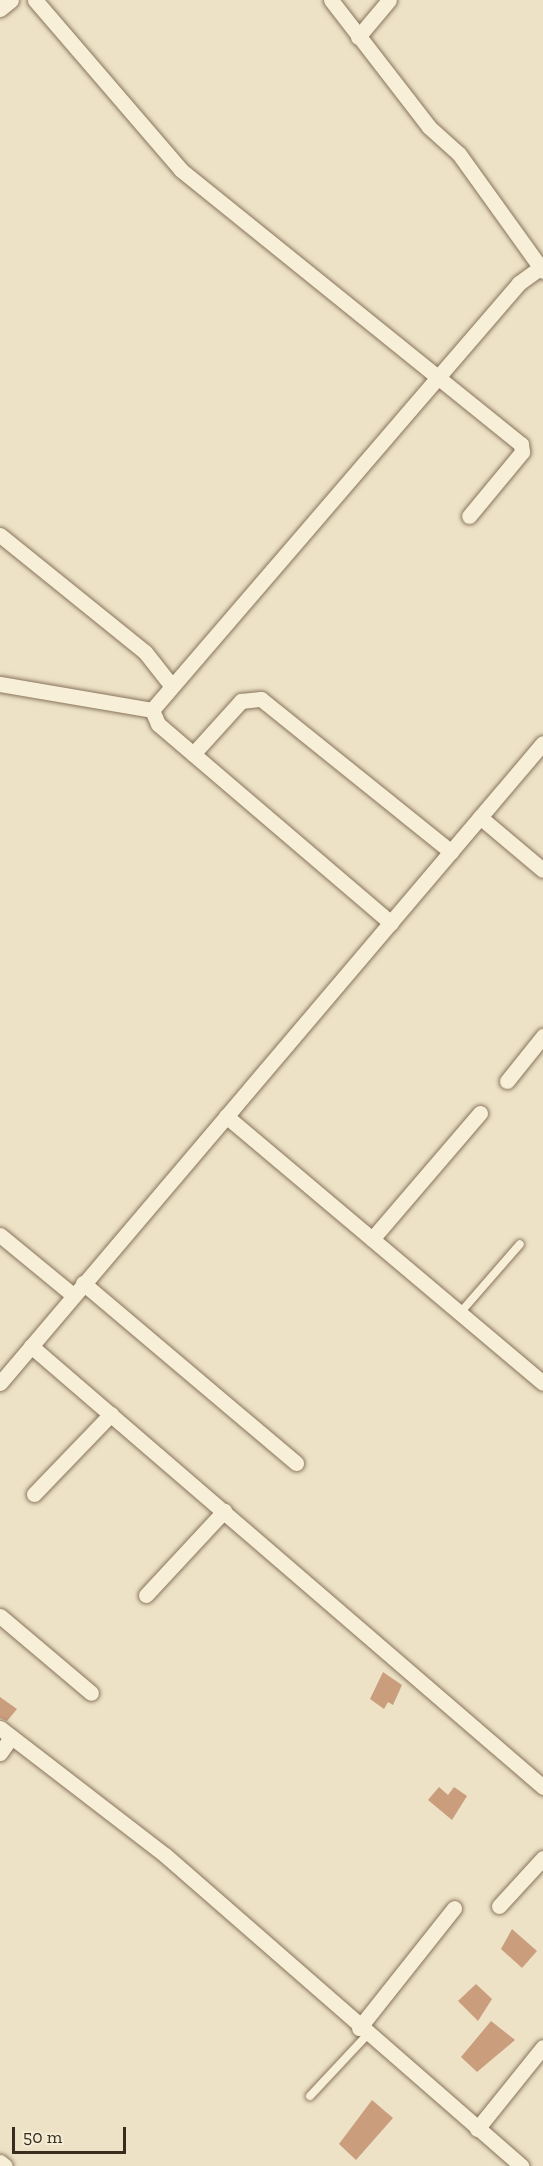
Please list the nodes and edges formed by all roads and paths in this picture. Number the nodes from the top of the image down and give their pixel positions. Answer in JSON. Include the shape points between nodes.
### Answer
{"nodes":[{"id":1,"x":35,"y":0,"type":"edge"},
{"id":2,"x":331,"y":0,"type":"edge"},
{"id":3,"x":389,"y":0,"type":"edge"},
{"id":4,"x":358,"y":37,"type":"junction"},
{"id":5,"x":541,"y":269,"type":"edge"},
{"id":6,"x":442,"y":379,"type":"junction"},
{"id":7,"x":469,"y":516,"type":"dead end"},
{"id":8,"x":0,"y":535,"type":"edge"},
{"id":9,"x":0,"y":684,"type":"edge"},
{"id":10,"x":171,"y":685,"type":"junction"},
{"id":11,"x":152,"y":710,"type":"junction"},
{"id":12,"x":543,"y":743,"type":"edge"},
{"id":13,"x":193,"y":754,"type":"junction"},
{"id":14,"x":480,"y":817,"type":"junction"},
{"id":15,"x":451,"y":852,"type":"junction"},
{"id":16,"x":540,"y":862,"type":"edge"},
{"id":17,"x":391,"y":923,"type":"junction"},
{"id":18,"x":543,"y":1036,"type":"edge"},
{"id":19,"x":507,"y":1081,"type":"dead end"},
{"id":20,"x":480,"y":1113,"type":"dead end"},
{"id":21,"x":226,"y":1116,"type":"junction"},
{"id":22,"x":0,"y":1235,"type":"edge"},
{"id":23,"x":372,"y":1239,"type":"junction"},
{"id":24,"x":520,"y":1244,"type":"dead end"},
{"id":25,"x":78,"y":1289,"type":"junction"},
{"id":26,"x":460,"y":1313,"type":"junction"},
{"id":27,"x":31,"y":1346,"type":"junction"},
{"id":28,"x":0,"y":1383,"type":"edge"},
{"id":29,"x":543,"y":1383,"type":"edge"},
{"id":30,"x":111,"y":1414,"type":"junction"},
{"id":31,"x":296,"y":1463,"type":"dead end"},
{"id":32,"x":34,"y":1494,"type":"dead end"},
{"id":33,"x":224,"y":1511,"type":"junction"},
{"id":34,"x":146,"y":1595,"type":"dead end"},
{"id":35,"x":0,"y":1616,"type":"edge"},
{"id":36,"x":91,"y":1694,"type":"dead end"},
{"id":37,"x":5,"y":1733,"type":"edge"},
{"id":38,"x":0,"y":1753,"type":"edge"},
{"id":39,"x":543,"y":1787,"type":"edge"},
{"id":40,"x":543,"y":1858,"type":"edge"},
{"id":41,"x":499,"y":1906,"type":"dead end"},
{"id":42,"x":454,"y":1908,"type":"dead end"},
{"id":43,"x":363,"y":2032,"type":"junction"},
{"id":44,"x":543,"y":2047,"type":"edge"},
{"id":45,"x":310,"y":2096,"type":"dead end"},
{"id":46,"x":477,"y":2129,"type":"junction"},
{"id":47,"x":0,"y":2162,"type":"edge"},
{"id":48,"x":5,"y":2166,"type":"edge"},
{"id":49,"x":521,"y":2166,"type":"edge"}],
"edges":[{"from":1,"to":6,"type":"street","via":[[181,170]]},
{"from":2,"to":4,"type":"street"},
{"from":3,"to":4,"type":"street"},
{"from":4,"to":5,"type":"street","via":[[429,127],[459,153]]},
{"from":5,"to":6,"type":"street","via":[[519,283]]},
{"from":6,"to":7,"type":"street","via":[[521,444],[522,452]]},
{"from":6,"to":10,"type":"street","via":[[226,630]]},
{"from":8,"to":10,"type":"street","via":[[145,652]]},
{"from":9,"to":11,"type":"street"},
{"from":10,"to":11,"type":"street"},
{"from":11,"to":13,"type":"street","via":[[158,724]]},
{"from":12,"to":14,"type":"street"},
{"from":13,"to":15,"type":"street","via":[[241,701],[261,699]]},
{"from":13,"to":17,"type":"street"},
{"from":14,"to":15,"type":"street"},
{"from":14,"to":16,"type":"street"},
{"from":15,"to":17,"type":"street"},
{"from":17,"to":21,"type":"street"},
{"from":18,"to":19,"type":"street"},
{"from":20,"to":23,"type":"street"},
{"from":21,"to":23,"type":"street"},
{"from":21,"to":25,"type":"street"},
{"from":22,"to":25,"type":"street"},
{"from":23,"to":26,"type":"street"},
{"from":24,"to":26,"type":"lane"},
{"from":25,"to":27,"type":"street"},
{"from":25,"to":31,"type":"street"},
{"from":26,"to":29,"type":"street"},
{"from":27,"to":28,"type":"street"},
{"from":27,"to":30,"type":"street"},
{"from":30,"to":32,"type":"street"},
{"from":30,"to":33,"type":"street"},
{"from":33,"to":34,"type":"street"},
{"from":33,"to":39,"type":"street"},
{"from":35,"to":36,"type":"street"},
{"from":37,"to":38,"type":"street"},
{"from":37,"to":43,"type":"street","via":[[165,1855]]},
{"from":40,"to":41,"type":"street"},
{"from":42,"to":43,"type":"street"},
{"from":43,"to":45,"type":"lane"},
{"from":43,"to":46,"type":"street"},
{"from":44,"to":46,"type":"street"},
{"from":46,"to":49,"type":"street"},
{"from":47,"to":48,"type":"street"}]}
